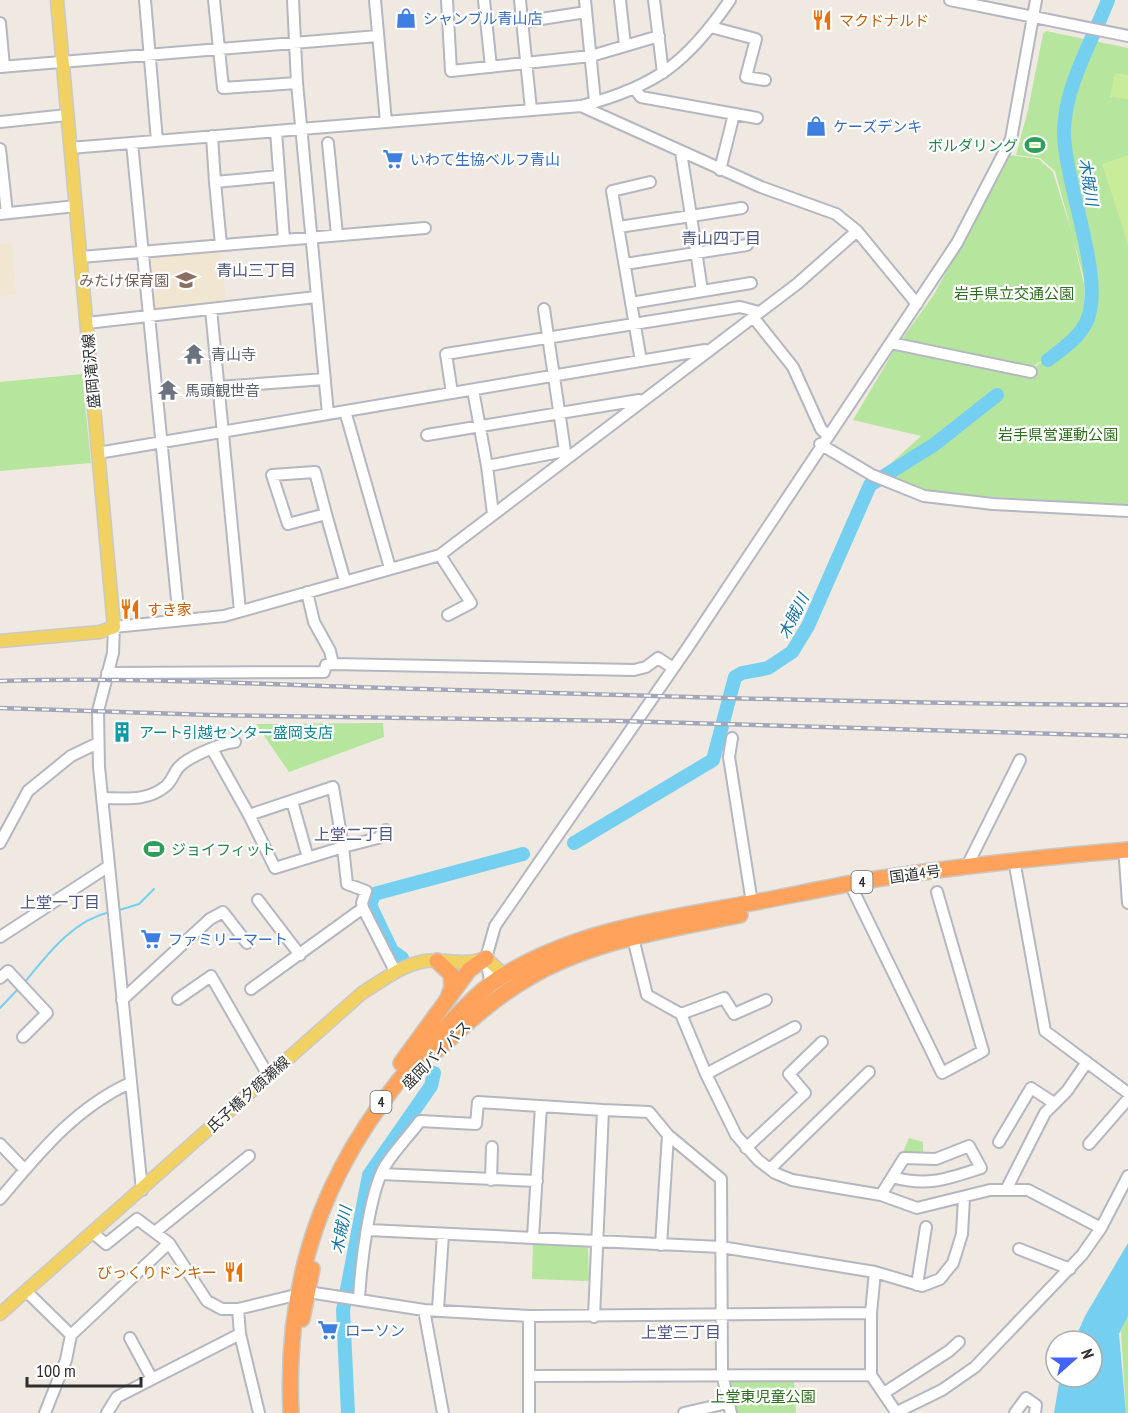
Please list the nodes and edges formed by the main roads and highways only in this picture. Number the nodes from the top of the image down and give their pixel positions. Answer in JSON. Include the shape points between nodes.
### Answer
{"nodes":[{"id":1,"x":57,"y":0,"type":"edge"},
{"id":2,"x":0,"y":641,"type":"edge"},
{"id":3,"x":1127,"y":856,"type":"edge"},
{"id":4,"x":1014,"y":864,"type":"junction"},
{"id":5,"x":599,"y":933,"type":"joint"},
{"id":6,"x":625,"y":940,"type":"joint"},
{"id":7,"x":486,"y":958,"type":"junction"},
{"id":8,"x":438,"y":961,"type":"junction"},
{"id":9,"x":504,"y":975,"type":"junction"},
{"id":10,"x":525,"y":980,"type":"junction"},
{"id":11,"x":442,"y":1009,"type":"junction"},
{"id":12,"x":305,"y":1260,"type":"junction"},
{"id":13,"x":302,"y":1294,"type":"junction"},
{"id":14,"x":0,"y":1314,"type":"edge"},
{"id":15,"x":291,"y":1413,"type":"edge"},
{"id":16,"x":300,"y":1413,"type":"edge"}],
"edges":[{"from":1,"to":2,"type":"main road","name":"盛岡滝沢線","via":[[114,627],[100,632]]},
{"from":3,"to":4,"type":"highway","name":"国道4号","number":"4"},
{"from":4,"to":5,"type":"highway","name":"国道4号","number":"4","via":[[967,866],[874,879],[628,924]]},
{"from":4,"to":6,"type":"highway","name":"国道4号","number":"4","via":[[853,890]]},
{"from":5,"to":9,"type":"highway","name":"盛岡バイパス","number":"4"},
{"from":6,"to":10,"type":"highway","name":"盛岡バイパス","number":"4","via":[[569,958]]},
{"from":7,"to":8,"type":"main road","name":"氏子橋夕顔瀬線","via":[[469,963]]},
{"from":7,"to":9,"type":"main road"},
{"from":7,"to":11,"type":"highway","via":[[469,970]]},
{"from":8,"to":11,"type":"highway","via":[[448,968],[453,981]]},
{"from":8,"to":14,"type":"main road","name":"氏子橋夕顔瀬線","via":[[395,971],[362,993]]},
{"from":9,"to":10,"type":"main road"},
{"from":9,"to":12,"type":"highway","name":"盛岡バイパス","number":"4","via":[[410,1066],[369,1118],[331,1187]]},
{"from":10,"to":13,"type":"highway","name":"盛岡バイパス","number":"4","via":[[482,1010],[420,1067],[369,1132],[328,1217]]},
{"from":11,"to":12,"type":"highway","via":[[357,1123],[322,1190]]},
{"from":12,"to":13,"type":"highway","name":"盛岡バイパス","number":"4"},
{"from":13,"to":15,"type":"highway","name":"盛岡バイパス","number":"4","via":[[291,1352]]},
{"from":13,"to":16,"type":"highway","name":"盛岡バイパス","number":"4"}]}
